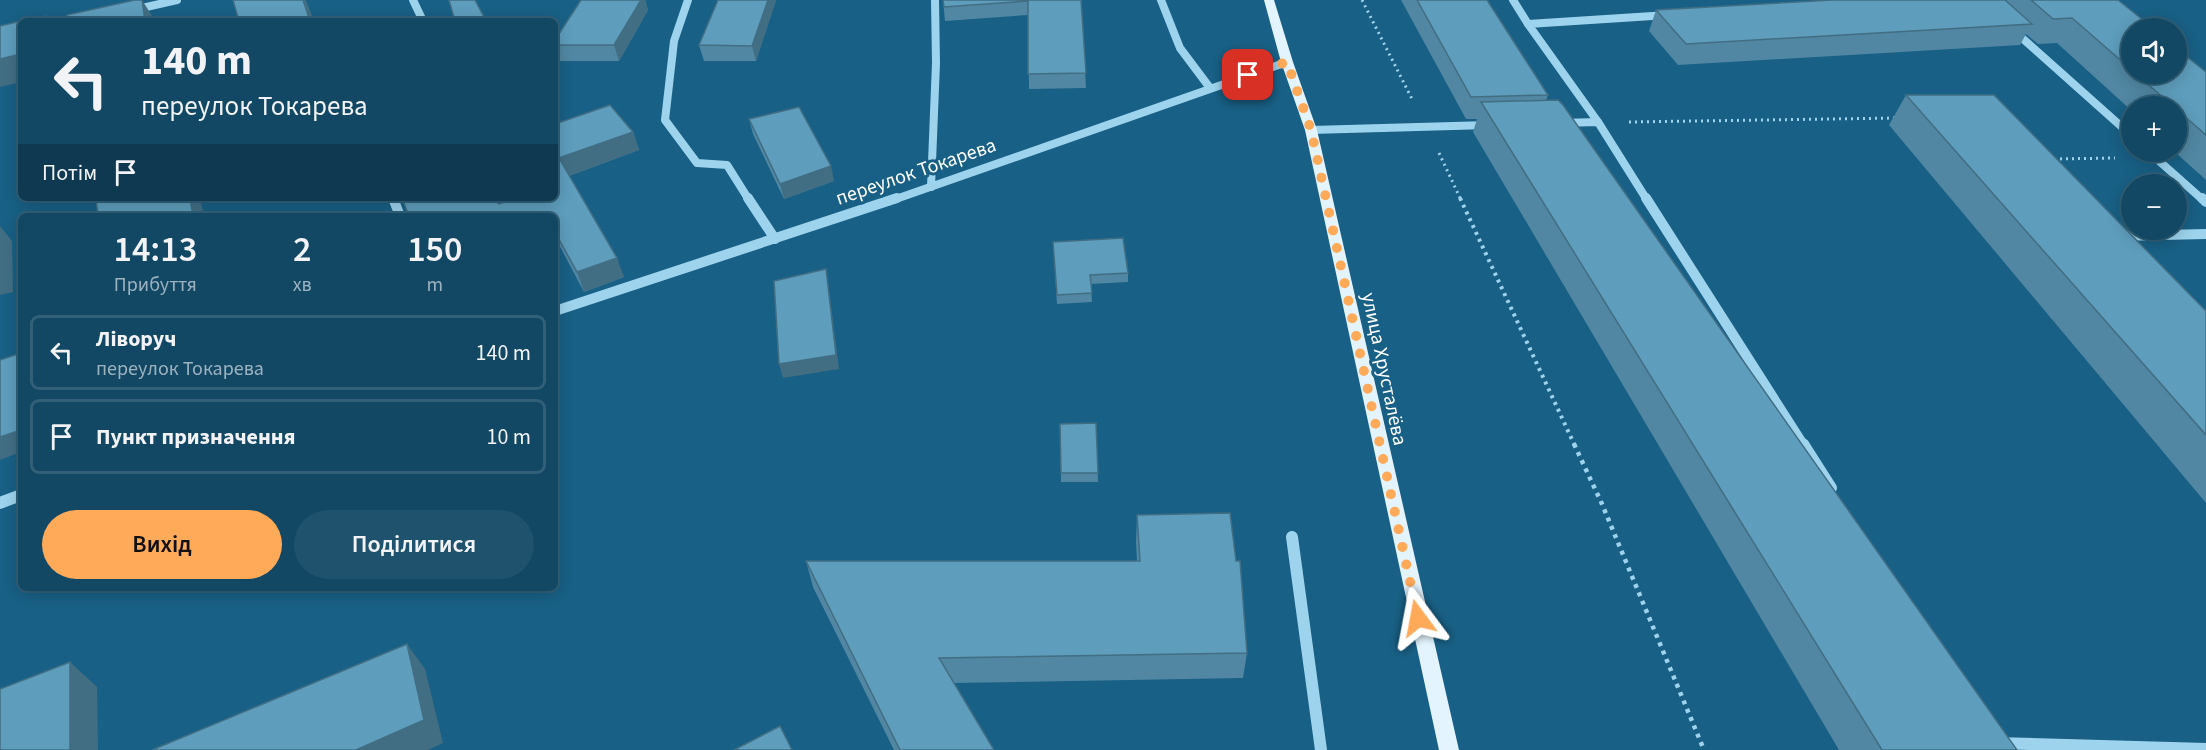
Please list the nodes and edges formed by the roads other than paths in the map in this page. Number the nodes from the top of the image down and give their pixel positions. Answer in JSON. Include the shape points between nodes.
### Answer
{"nodes":[{"id":1,"x":177,"y":0,"type":"edge"},
{"id":2,"x":413,"y":0,"type":"edge"},
{"id":3,"x":688,"y":0,"type":"edge"},
{"id":4,"x":935,"y":0,"type":"edge"},
{"id":5,"x":1161,"y":0,"type":"edge"},
{"id":6,"x":1269,"y":0,"type":"edge"},
{"id":7,"x":1513,"y":0,"type":"edge"},
{"id":8,"x":118,"y":13,"type":"edge"},
{"id":9,"x":1681,"y":15,"type":"edge"},
{"id":10,"x":422,"y":18,"type":"edge"},
{"id":11,"x":1528,"y":24,"type":"junction"},
{"id":12,"x":2006,"y":24,"type":"edge"},
{"id":13,"x":1287,"y":62,"type":"junction"},
{"id":14,"x":1210,"y":88,"type":"junction"},
{"id":15,"x":1598,"y":122,"type":"junction"},
{"id":16,"x":1552,"y":123,"type":"edge"},
{"id":17,"x":1495,"y":125,"type":"edge"},
{"id":18,"x":2121,"y":125,"type":"edge"},
{"id":19,"x":1311,"y":130,"type":"junction"},
{"id":20,"x":2161,"y":162,"type":"edge"},
{"id":21,"x":931,"y":187,"type":"junction"},
{"id":22,"x":2206,"y":202,"type":"edge"},
{"id":23,"x":2111,"y":227,"type":"edge"},
{"id":24,"x":2206,"y":234,"type":"edge"},
{"id":25,"x":2119,"y":236,"type":"junction"},
{"id":26,"x":775,"y":239,"type":"junction"},
{"id":27,"x":2127,"y":244,"type":"edge"},
{"id":28,"x":558,"y":310,"type":"edge"},
{"id":29,"x":1835,"y":493,"type":"edge"},
{"id":30,"x":18,"y":496,"type":"edge"},
{"id":31,"x":0,"y":503,"type":"edge"},
{"id":32,"x":1292,"y":537,"type":"dead end"},
{"id":33,"x":1994,"y":742,"type":"edge"},
{"id":34,"x":2206,"y":749,"type":"edge"},
{"id":35,"x":1321,"y":750,"type":"edge"},
{"id":36,"x":1449,"y":750,"type":"edge"}],
"edges":[{"from":1,"to":8,"type":"street"},
{"from":2,"to":10,"type":"street"},
{"from":3,"to":26,"type":"street","via":[[674,41],[665,120],[697,163],[727,165]]},
{"from":4,"to":21,"type":"street"},
{"from":5,"to":14,"type":"street","via":[[1180,48]]},
{"from":6,"to":13,"type":"main road","name":"улица Хрусталёва"},
{"from":7,"to":11,"type":"street"},
{"from":9,"to":11,"type":"street"},
{"from":11,"to":15,"type":"street"},
{"from":12,"to":18,"type":"street"},
{"from":13,"to":14,"type":"street","name":"переулок Токарева"},
{"from":13,"to":19,"type":"main road","name":"улица Хрусталёва"},
{"from":14,"to":21,"type":"street","name":"переулок Токарева"},
{"from":15,"to":16,"type":"street"},
{"from":15,"to":29,"type":"street"},
{"from":17,"to":19,"type":"street"},
{"from":19,"to":36,"type":"main road","name":"улица Хрусталёва"},
{"from":20,"to":22,"type":"street"},
{"from":21,"to":26,"type":"street","name":"переулок Токарева"},
{"from":23,"to":25,"type":"street"},
{"from":24,"to":25,"type":"street"},
{"from":25,"to":27,"type":"street"},
{"from":26,"to":28,"type":"street","name":"переулок Токарева"},
{"from":30,"to":31,"type":"street"},
{"from":32,"to":35,"type":"street"},
{"from":33,"to":34,"type":"street"}]}
